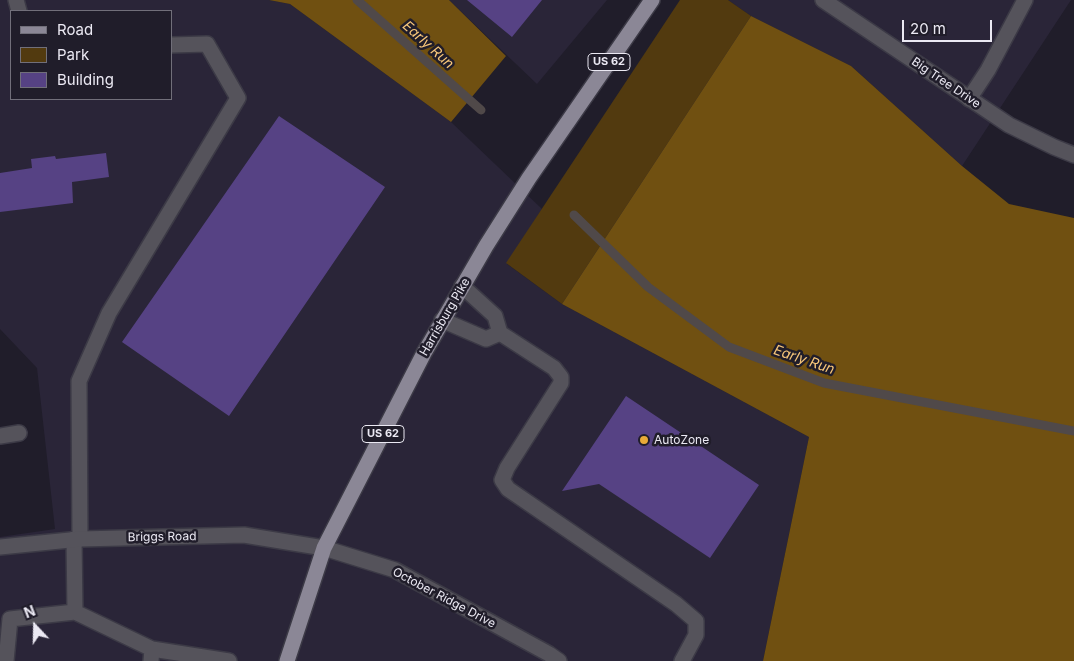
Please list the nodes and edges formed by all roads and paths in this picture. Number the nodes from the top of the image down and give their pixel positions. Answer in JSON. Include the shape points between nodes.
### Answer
{"nodes":[{"id":1,"x":652,"y":0,"type":"edge"},
{"id":2,"x":823,"y":0,"type":"edge"},
{"id":3,"x":1020,"y":2,"type":"edge"},
{"id":4,"x":172,"y":45,"type":"edge"},
{"id":5,"x":969,"y":99,"type":"junction"},
{"id":6,"x":1074,"y":155,"type":"edge"},
{"id":7,"x":462,"y":286,"type":"junction"},
{"id":8,"x":442,"y":320,"type":"junction"},
{"id":9,"x":500,"y":333,"type":"junction"},
{"id":10,"x":18,"y":433,"type":"dead end"},
{"id":11,"x":0,"y":436,"type":"edge"},
{"id":12,"x":77,"y":539,"type":"junction"},
{"id":13,"x":0,"y":547,"type":"edge"},
{"id":14,"x":324,"y":548,"type":"junction"},
{"id":15,"x":75,"y":612,"type":"junction"},
{"id":16,"x":151,"y":655,"type":"edge"},
{"id":17,"x":6,"y":661,"type":"edge"},
{"id":18,"x":230,"y":661,"type":"edge"},
{"id":19,"x":287,"y":661,"type":"edge"},
{"id":20,"x":559,"y":661,"type":"edge"},
{"id":21,"x":682,"y":661,"type":"edge"}],
"edges":[{"from":1,"to":7,"type":"main road","name":"Harrisburg Pike","number":"US 62","via":[[529,178]]},
{"from":2,"to":5,"type":"street","name":"Big Tree Drive"},
{"from":3,"to":5,"type":"street","via":[[988,70]]},
{"from":4,"to":12,"type":"street","via":[[207,44],[238,98],[109,313],[79,380]]},
{"from":5,"to":6,"type":"street","name":"Big Tree Drive","via":[[1009,125]]},
{"from":7,"to":8,"type":"main road","name":"Harrisburg Pike","number":"US 62"},
{"from":7,"to":9,"type":"street","via":[[495,316]]},
{"from":8,"to":9,"type":"street","via":[[486,339]]},
{"from":8,"to":14,"type":"main road","name":"Harrisburg Pike","number":"US 62"},
{"from":9,"to":21,"type":"street","via":[[554,368],[562,383],[502,480],[508,489],[696,620],[696,635]]},
{"from":10,"to":11,"type":"street"},
{"from":12,"to":13,"type":"street","name":"Briggs Road"},
{"from":12,"to":14,"type":"street","name":"Briggs Road","via":[[244,535]]},
{"from":12,"to":15,"type":"street"},
{"from":14,"to":19,"type":"main road","name":"Harrisburg Pike","number":"US 62"},
{"from":14,"to":20,"type":"street","name":"October Ridge Drive","via":[[395,570]]},
{"from":15,"to":16,"type":"street"},
{"from":15,"to":17,"type":"street","via":[[10,618]]},
{"from":16,"to":18,"type":"street"}]}
